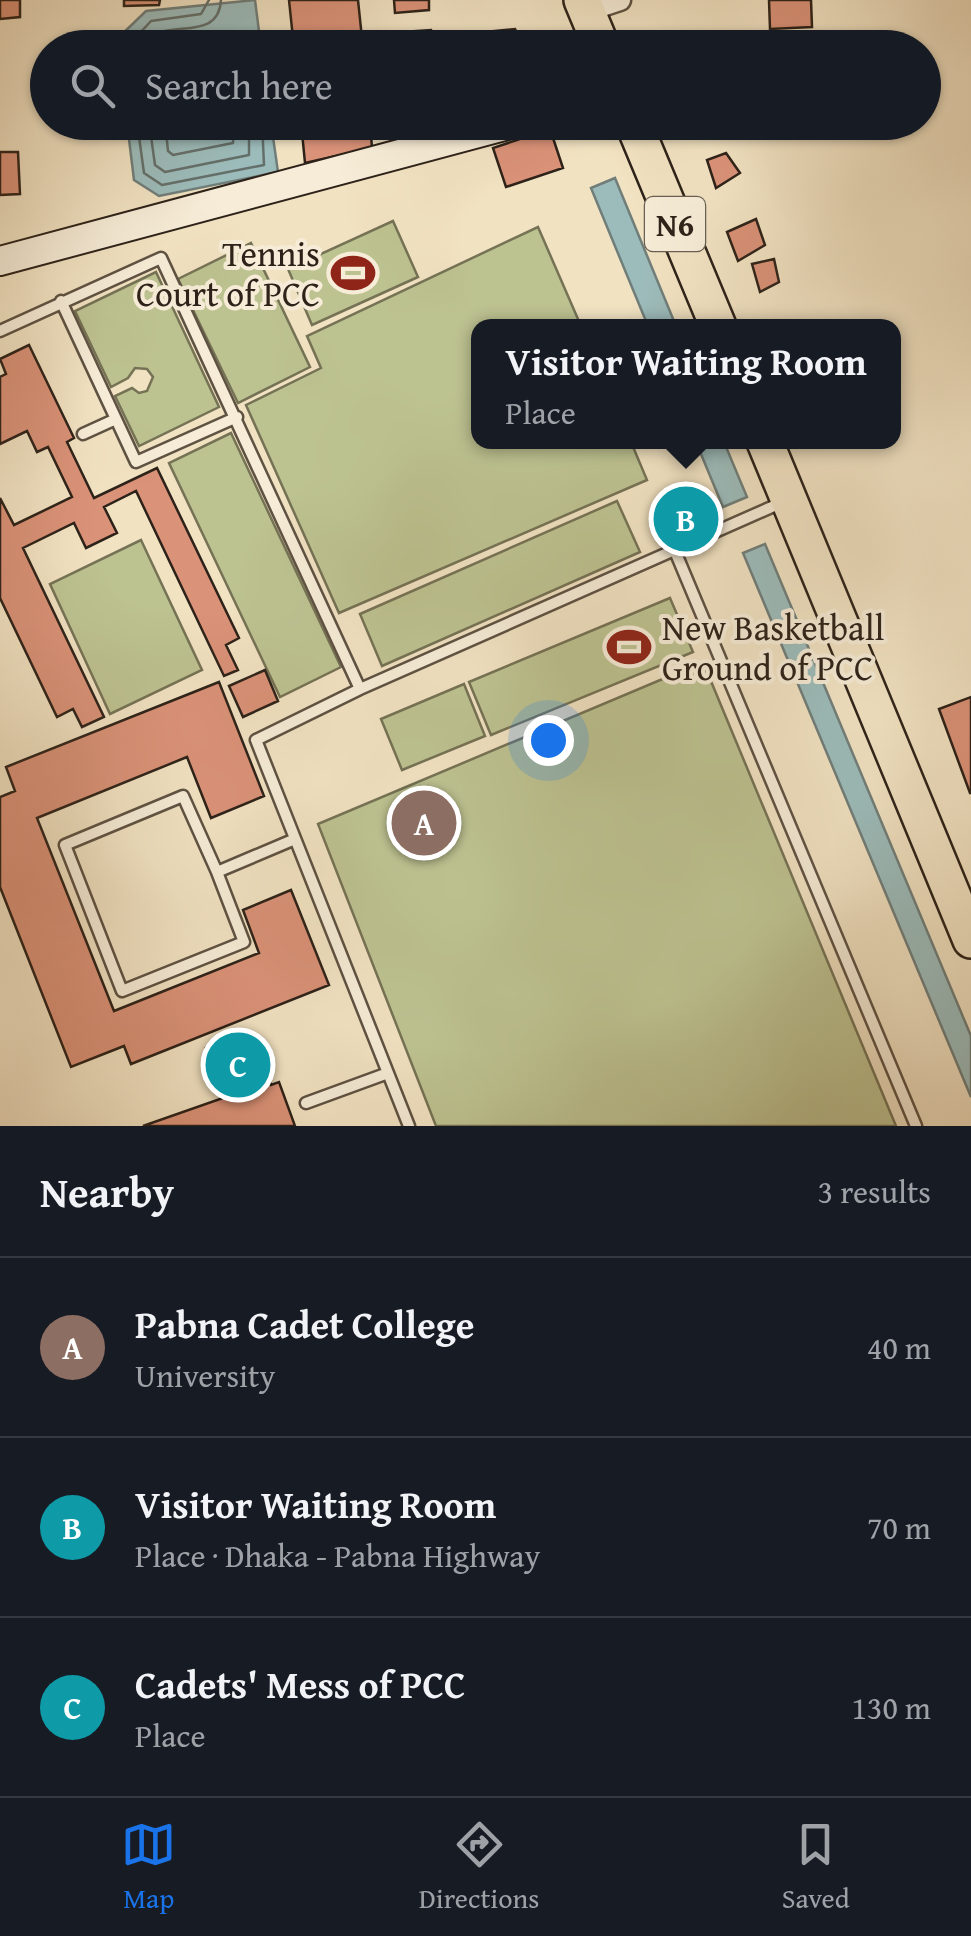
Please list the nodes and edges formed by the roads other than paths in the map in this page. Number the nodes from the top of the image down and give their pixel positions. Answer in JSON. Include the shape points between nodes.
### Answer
{"nodes":[{"id":1,"x":597,"y":4,"type":"edge"},
{"id":2,"x":600,"y":30,"type":"edge"},
{"id":3,"x":451,"y":140,"type":"edge"},
{"id":4,"x":640,"y":140,"type":"edge"},
{"id":5,"x":0,"y":261,"type":"edge"},
{"id":6,"x":61,"y":301,"type":"junction"},
{"id":7,"x":715,"y":319,"type":"edge"},
{"id":8,"x":0,"y":331,"type":"edge"},
{"id":9,"x":238,"y":417,"type":"junction"},
{"id":10,"x":116,"y":419,"type":"junction"},
{"id":11,"x":84,"y":434,"type":"dead end"},
{"id":12,"x":768,"y":449,"type":"edge"},
{"id":13,"x":789,"y":500,"type":"junction"},
{"id":14,"x":675,"y":552,"type":"junction"},
{"id":15,"x":360,"y":689,"type":"junction"},
{"id":16,"x":295,"y":840,"type":"junction"},
{"id":17,"x":217,"y":872,"type":"junction"},
{"id":18,"x":971,"y":940,"type":"edge"},
{"id":19,"x":388,"y":1073,"type":"junction"},
{"id":20,"x":306,"y":1103,"type":"dead end"},
{"id":21,"x":409,"y":1126,"type":"edge"},
{"id":22,"x":916,"y":1126,"type":"edge"}],
"edges":[{"from":1,"to":2,"type":"highway"},
{"from":3,"to":5,"type":"street"},
{"from":4,"to":7,"type":"highway","number":"N6"},
{"from":6,"to":8,"type":"lane"},
{"from":6,"to":9,"type":"lane","via":[[161,258]]},
{"from":6,"to":10,"type":"lane"},
{"from":9,"to":10,"type":"lane","via":[[136,462]]},
{"from":9,"to":15,"type":"lane"},
{"from":10,"to":11,"type":"lane"},
{"from":12,"to":13,"type":"highway"},
{"from":13,"to":14,"type":"lane"},
{"from":13,"to":18,"type":"highway"},
{"from":14,"to":15,"type":"lane"},
{"from":14,"to":22,"type":"lane"},
{"from":15,"to":16,"type":"lane","via":[[256,740]]},
{"from":16,"to":17,"type":"lane"},
{"from":16,"to":19,"type":"lane"},
{"from":17,"to":17,"type":"lane","via":[[183,796],[65,845],[122,991],[244,942]]},
{"from":19,"to":20,"type":"lane"},
{"from":19,"to":21,"type":"lane"}]}
